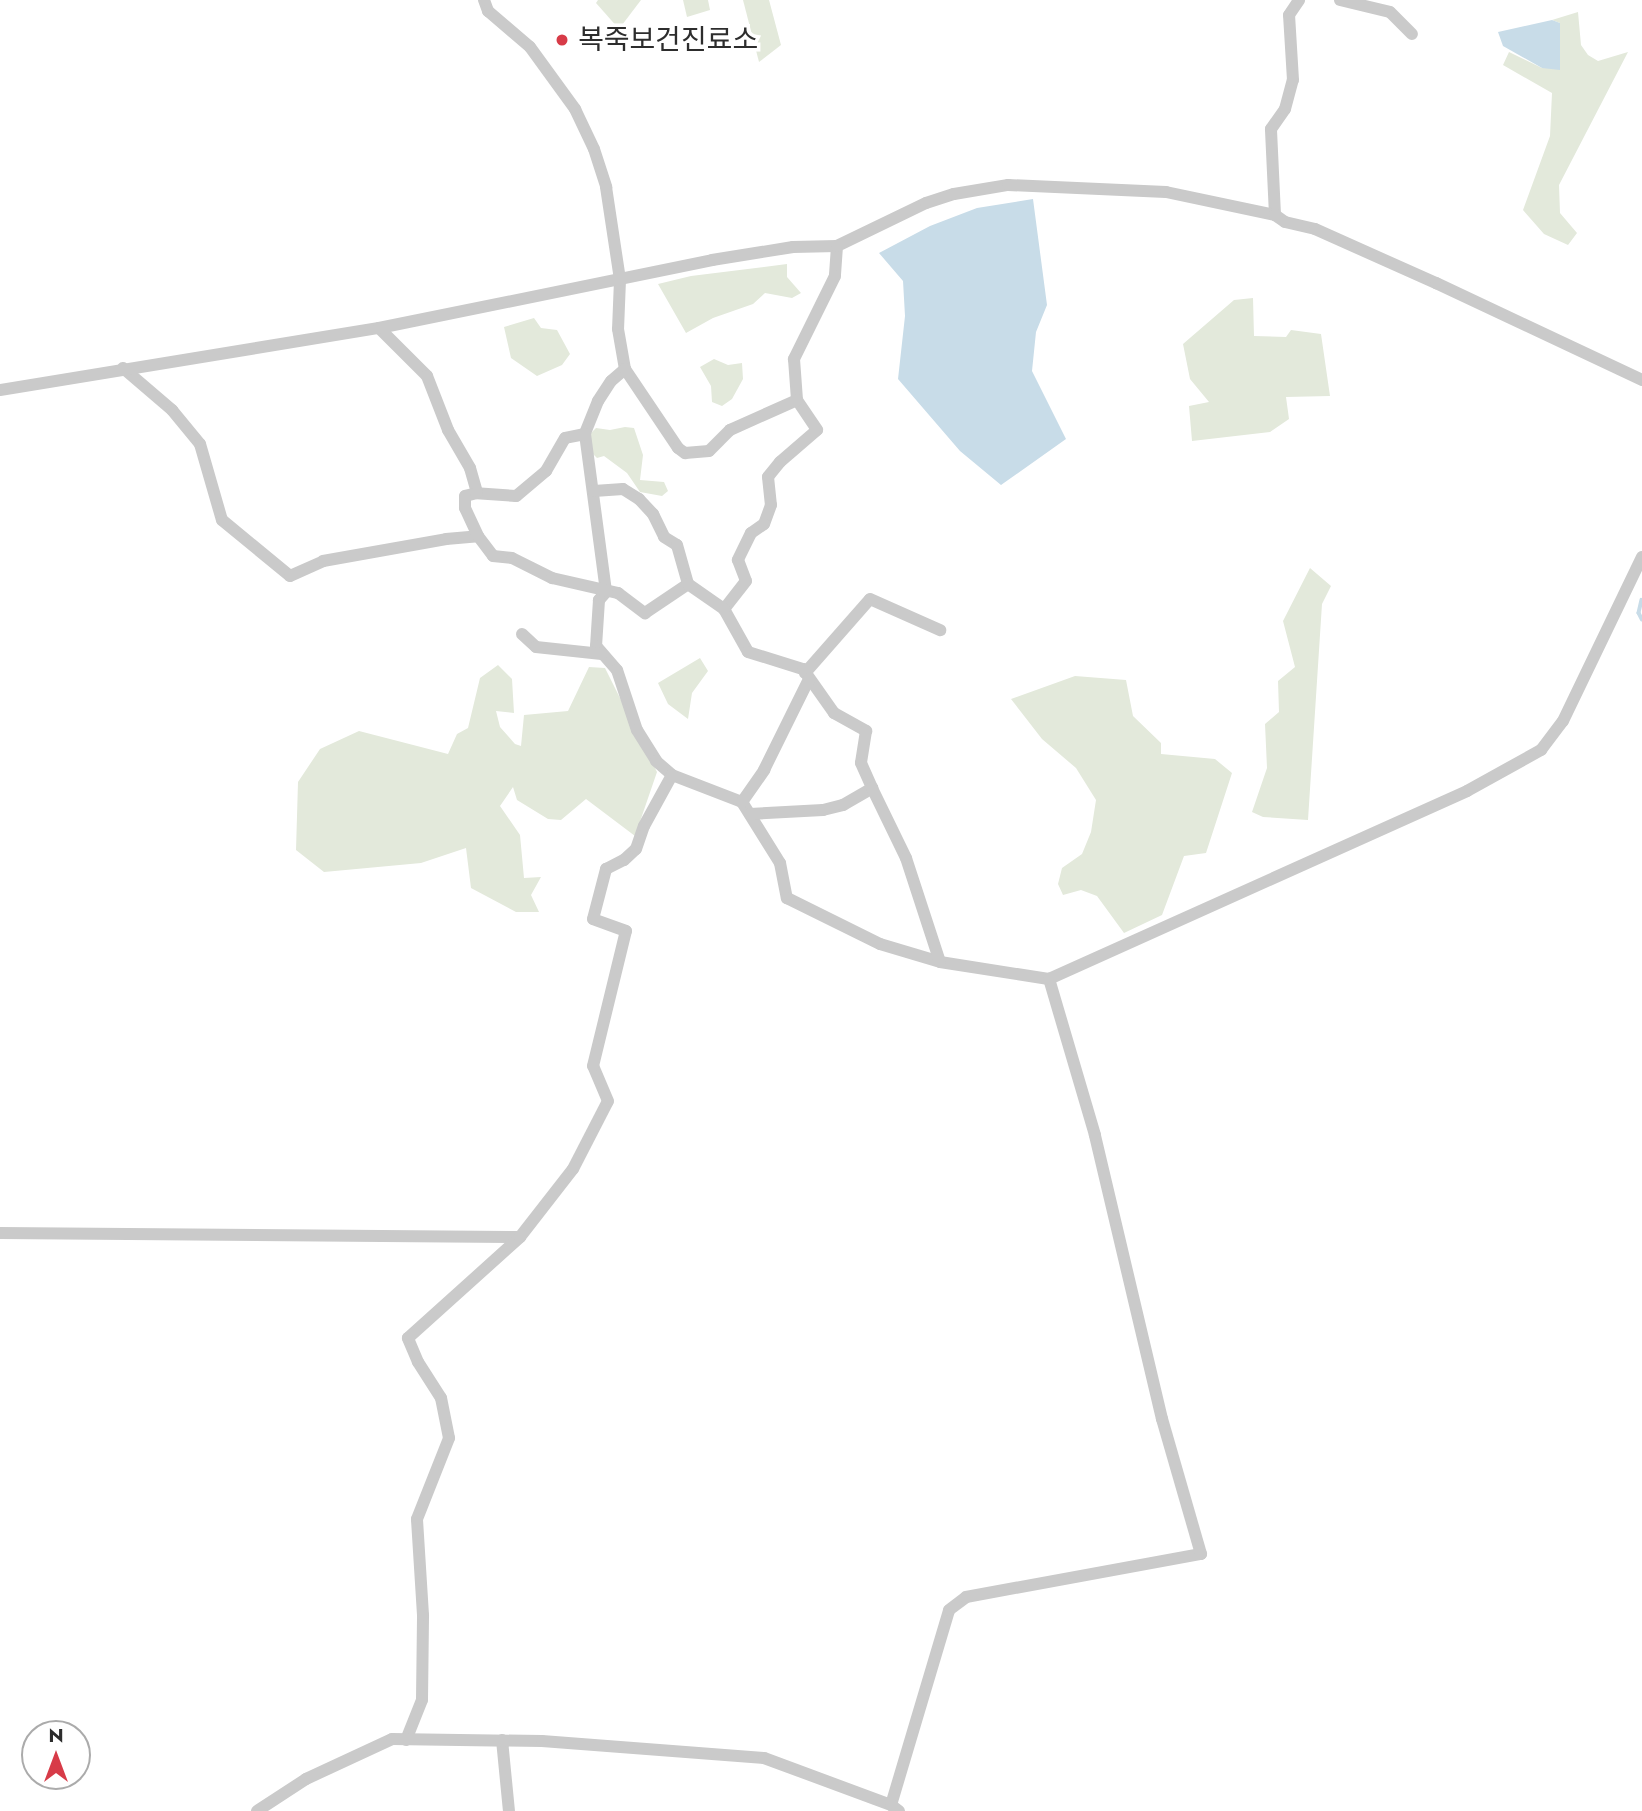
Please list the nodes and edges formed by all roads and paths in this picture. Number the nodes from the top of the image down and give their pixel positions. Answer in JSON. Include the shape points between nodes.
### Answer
{"nodes":[{"id":1,"x":484,"y":0,"type":"edge"},
{"id":2,"x":1299,"y":0,"type":"edge"},
{"id":3,"x":1340,"y":0,"type":"edge"},
{"id":4,"x":1412,"y":34,"type":"dead end"},
{"id":5,"x":1275,"y":215,"type":"junction"},
{"id":6,"x":837,"y":246,"type":"junction"},
{"id":7,"x":620,"y":280,"type":"junction"},
{"id":8,"x":379,"y":328,"type":"junction"},
{"id":9,"x":123,"y":368,"type":"junction"},
{"id":10,"x":625,"y":369,"type":"junction"},
{"id":11,"x":1642,"y":380,"type":"edge"},
{"id":12,"x":0,"y":390,"type":"edge"},
{"id":13,"x":797,"y":400,"type":"junction"},
{"id":14,"x":585,"y":434,"type":"junction"},
{"id":15,"x":594,"y":491,"type":"junction"},
{"id":16,"x":477,"y":493,"type":"junction"},
{"id":17,"x":478,"y":536,"type":"junction"},
{"id":18,"x":1642,"y":557,"type":"edge"},
{"id":19,"x":688,"y":584,"type":"junction"},
{"id":20,"x":606,"y":592,"type":"junction"},
{"id":21,"x":724,"y":609,"type":"junction"},
{"id":22,"x":940,"y":630,"type":"dead end"},
{"id":23,"x":522,"y":634,"type":"dead end"},
{"id":24,"x":602,"y":654,"type":"junction"},
{"id":25,"x":807,"y":676,"type":"junction"},
{"id":26,"x":673,"y":775,"type":"junction"},
{"id":27,"x":872,"y":788,"type":"junction"},
{"id":28,"x":742,"y":802,"type":"junction"},
{"id":29,"x":750,"y":814,"type":"junction"},
{"id":30,"x":940,"y":962,"type":"junction"},
{"id":31,"x":1049,"y":979,"type":"junction"},
{"id":32,"x":0,"y":1233,"type":"edge"},
{"id":33,"x":520,"y":1237,"type":"junction"},
{"id":34,"x":406,"y":1740,"type":"junction"},
{"id":35,"x":502,"y":1740,"type":"junction"},
{"id":36,"x":895,"y":1808,"type":"edge"},
{"id":37,"x":257,"y":1811,"type":"edge"},
{"id":38,"x":509,"y":1811,"type":"edge"}],
"edges":[{"from":1,"to":7,"type":"street","via":[[488,11],[530,47],[575,108],[606,187]]},
{"from":2,"to":5,"type":"street","via":[[1289,15],[1293,80],[1285,109],[1272,128]]},
{"from":3,"to":4,"type":"street","via":[[1390,12]]},
{"from":5,"to":6,"type":"street","via":[[1166,192],[1008,185],[926,203]]},
{"from":5,"to":11,"type":"street","via":[[1436,283]]},
{"from":6,"to":7,"type":"street","via":[[793,247]]},
{"from":6,"to":13,"type":"street","via":[[835,276],[794,359]]},
{"from":7,"to":8,"type":"street"},
{"from":7,"to":10,"type":"street","via":[[618,329]]},
{"from":8,"to":9,"type":"street"},
{"from":8,"to":16,"type":"street","via":[[427,376]]},
{"from":9,"to":12,"type":"street"},
{"from":9,"to":17,"type":"street","via":[[172,410],[200,444],[222,520],[290,576],[323,561]]},
{"from":10,"to":13,"type":"street","via":[[685,453],[709,452],[730,430]]},
{"from":10,"to":14,"type":"street","via":[[598,401]]},
{"from":13,"to":21,"type":"street","via":[[817,430],[768,477],[771,505],[764,524],[751,533],[738,560],[746,582]]},
{"from":14,"to":15,"type":"street"},
{"from":14,"to":16,"type":"street","via":[[565,438],[546,471],[516,496]]},
{"from":15,"to":19,"type":"street","via":[[623,489],[639,499],[664,537],[677,545]]},
{"from":15,"to":20,"type":"street"},
{"from":16,"to":17,"type":"street","via":[[466,496],[466,508]]},
{"from":17,"to":20,"type":"street","via":[[493,556],[512,558],[552,578]]},
{"from":18,"to":31,"type":"street","via":[[1563,721],[1541,750],[1455,797]]},
{"from":19,"to":20,"type":"street","via":[[645,612],[618,593]]},
{"from":19,"to":21,"type":"street"},
{"from":20,"to":24,"type":"street","via":[[599,600],[596,646]]},
{"from":21,"to":25,"type":"street","via":[[748,652],[782,661]]},
{"from":22,"to":25,"type":"street","via":[[870,599]]},
{"from":23,"to":24,"type":"street","via":[[536,647]]},
{"from":24,"to":26,"type":"street","via":[[617,670],[637,730],[656,761]]},
{"from":25,"to":27,"type":"street","via":[[834,713],[866,731],[861,763]]},
{"from":25,"to":28,"type":"street","via":[[764,770]]},
{"from":26,"to":28,"type":"street"},
{"from":26,"to":33,"type":"street","via":[[636,849],[606,869],[593,919],[626,931],[593,1066],[608,1101],[573,1169]]},
{"from":27,"to":29,"type":"street","via":[[843,805],[823,810]]},
{"from":27,"to":30,"type":"street","via":[[906,858]]},
{"from":28,"to":29,"type":"street"},
{"from":29,"to":30,"type":"street","via":[[780,863],[787,898],[880,944]]},
{"from":30,"to":31,"type":"street"},
{"from":31,"to":36,"type":"street","via":[[1095,1135],[1163,1419],[1201,1554],[966,1597],[948,1610]]},
{"from":32,"to":33,"type":"street"},
{"from":33,"to":34,"type":"street","via":[[408,1338],[441,1398],[449,1438],[416,1519],[422,1700]]},
{"from":34,"to":35,"type":"street"},
{"from":34,"to":37,"type":"street","via":[[392,1740],[306,1779]]},
{"from":35,"to":36,"type":"street","via":[[764,1758]]},
{"from":35,"to":38,"type":"street"}]}
